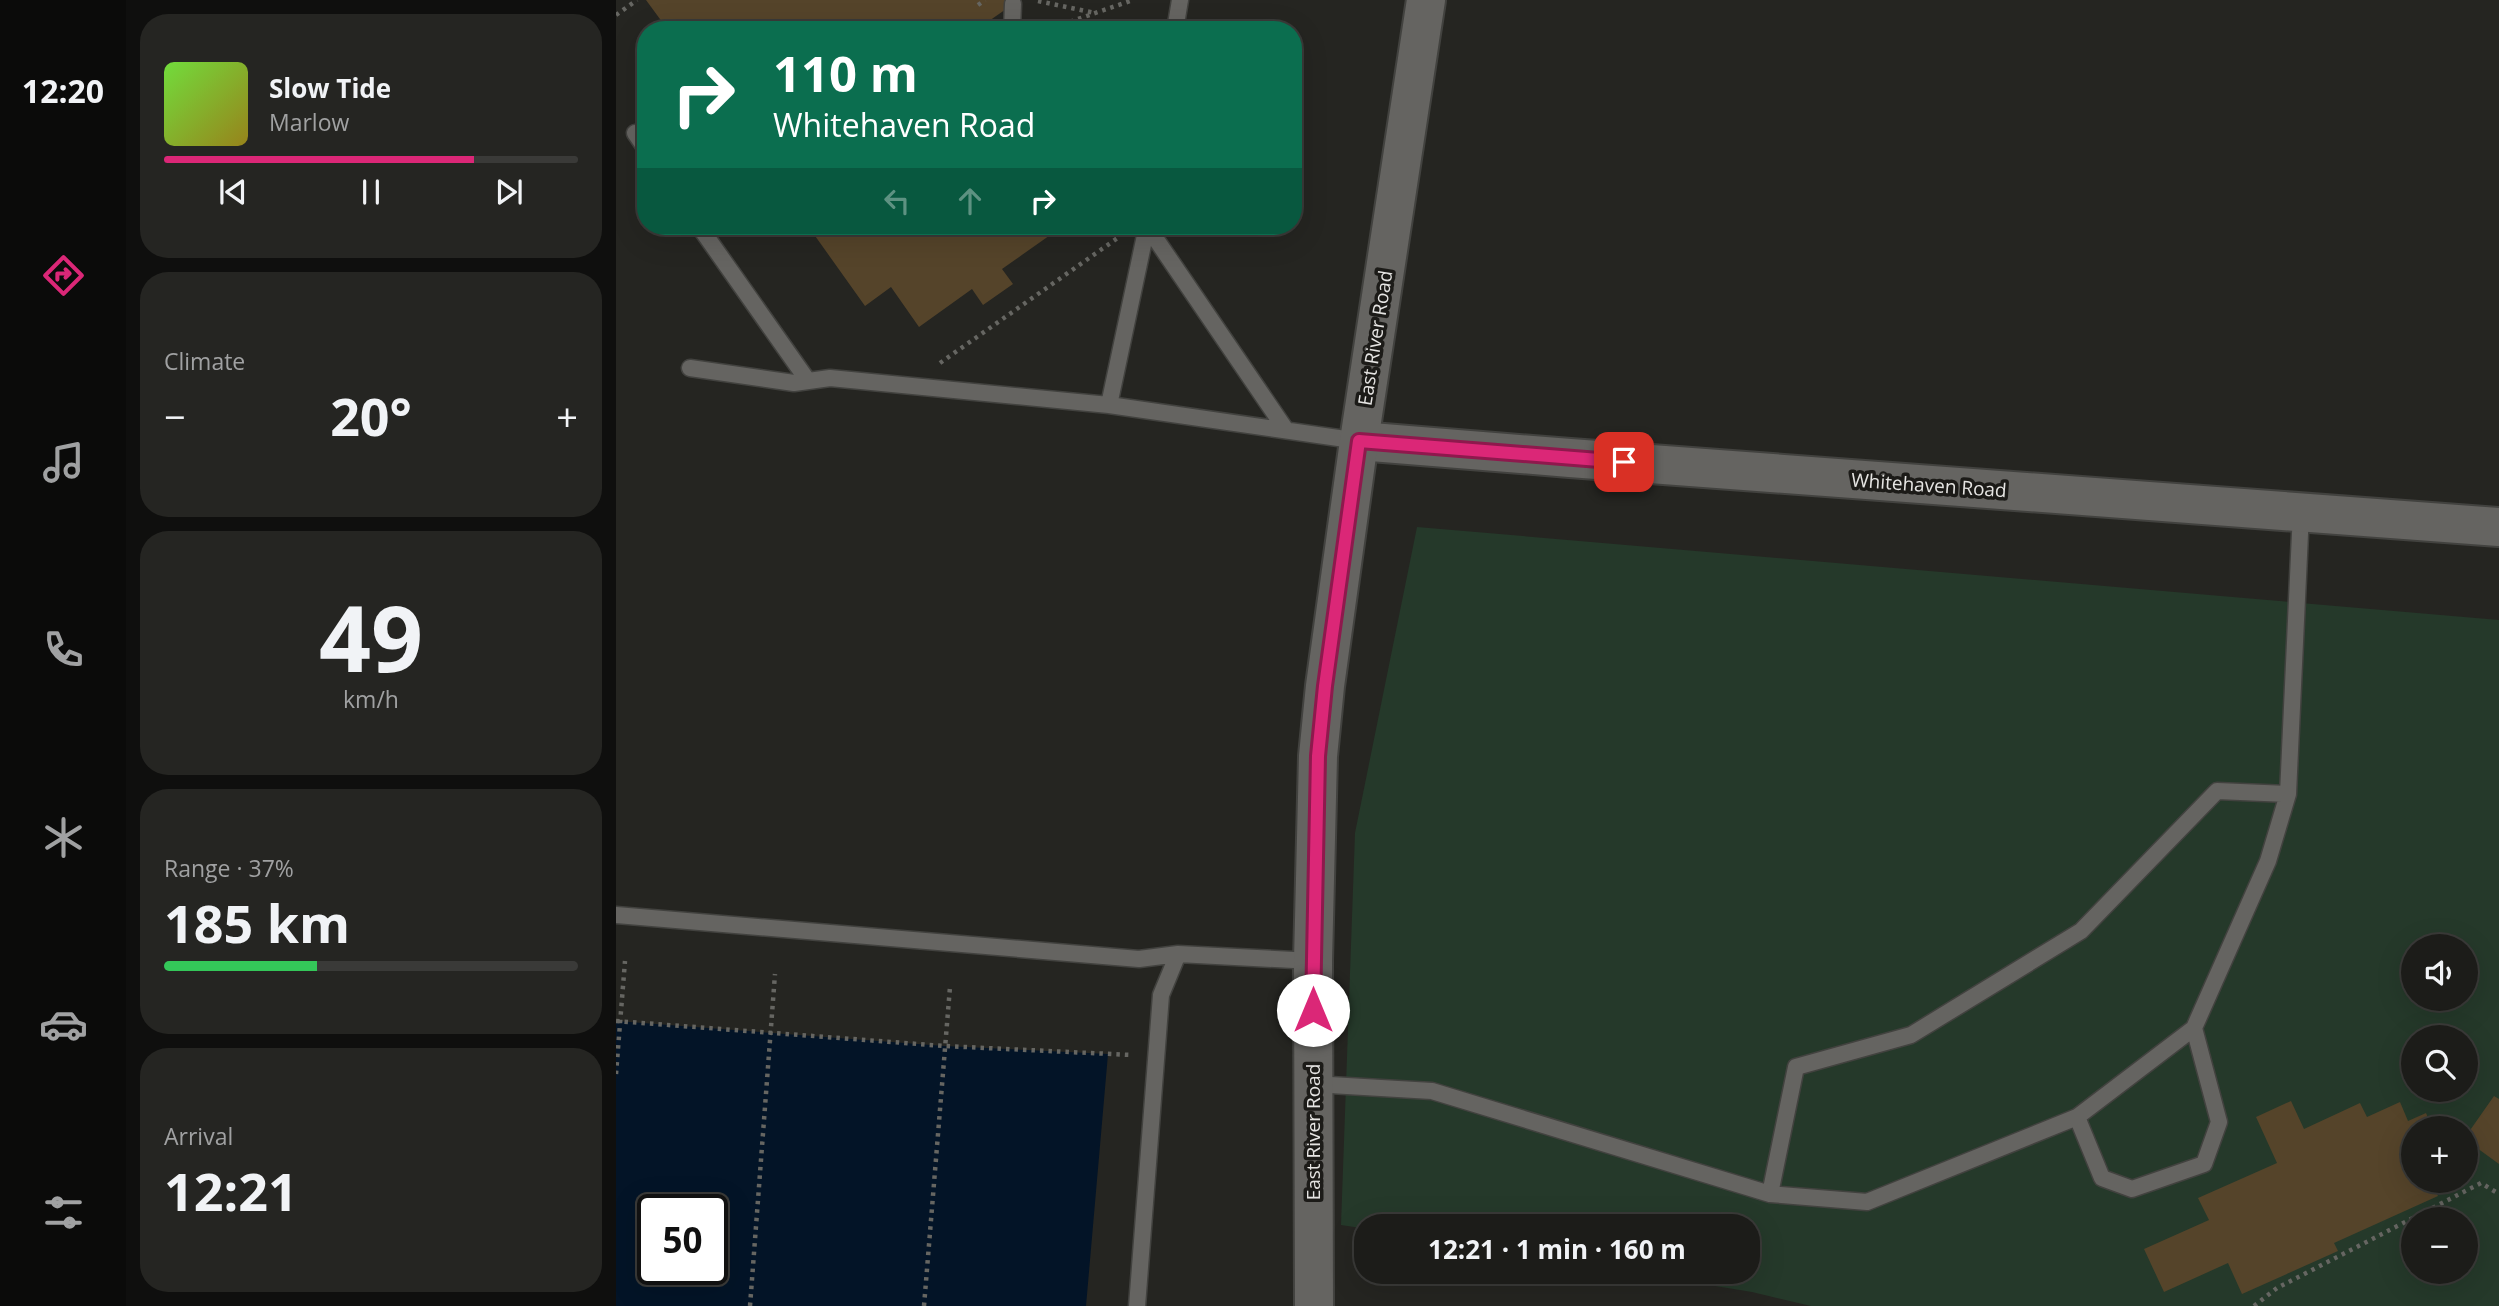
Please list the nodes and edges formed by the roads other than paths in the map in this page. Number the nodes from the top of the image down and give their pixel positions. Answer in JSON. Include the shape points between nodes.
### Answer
{"nodes":[{"id":1,"x":1180,"y":0,"type":"edge"},
{"id":2,"x":1426,"y":0,"type":"edge"},
{"id":3,"x":1013,"y":4,"type":"dead end"},
{"id":4,"x":1013,"y":21,"type":"edge"},
{"id":5,"x":1176,"y":21,"type":"edge"},
{"id":6,"x":635,"y":133,"type":"dead end"},
{"id":7,"x":637,"y":136,"type":"edge"},
{"id":8,"x":705,"y":235,"type":"edge"},
{"id":9,"x":1145,"y":235,"type":"edge"},
{"id":10,"x":1153,"y":235,"type":"edge"},
{"id":11,"x":690,"y":368,"type":"dead end"},
{"id":12,"x":808,"y":382,"type":"junction"},
{"id":13,"x":1109,"y":405,"type":"junction"},
{"id":14,"x":1286,"y":430,"type":"junction"},
{"id":15,"x":1359,"y":441,"type":"junction"},
{"id":16,"x":2301,"y":512,"type":"junction"},
{"id":17,"x":2499,"y":527,"type":"edge"},
{"id":18,"x":2288,"y":794,"type":"junction"},
{"id":19,"x":616,"y":915,"type":"edge"},
{"id":20,"x":1178,"y":954,"type":"junction"},
{"id":21,"x":1313,"y":961,"type":"junction"},
{"id":22,"x":2194,"y":1028,"type":"junction"},
{"id":23,"x":1313,"y":1084,"type":"junction"},
{"id":24,"x":2077,"y":1117,"type":"junction"},
{"id":25,"x":1770,"y":1194,"type":"junction"},
{"id":26,"x":1137,"y":1306,"type":"edge"},
{"id":27,"x":1314,"y":1306,"type":"edge"}],
"edges":[{"from":1,"to":5,"type":"lane"},
{"from":2,"to":15,"type":"main road","name":"East River Road"},
{"from":3,"to":4,"type":"lane"},
{"from":6,"to":7,"type":"lane"},
{"from":8,"to":12,"type":"lane"},
{"from":9,"to":13,"type":"lane"},
{"from":10,"to":14,"type":"lane"},
{"from":11,"to":12,"type":"lane"},
{"from":12,"to":13,"type":"lane","via":[[830,378]]},
{"from":13,"to":14,"type":"lane"},
{"from":14,"to":15,"type":"lane"},
{"from":15,"to":16,"type":"main road","name":"Whitehaven Road"},
{"from":15,"to":21,"type":"main road","name":"East River Road","via":[[1318,756]]},
{"from":16,"to":17,"type":"main road","name":"Whitehaven Road"},
{"from":16,"to":18,"type":"lane"},
{"from":18,"to":22,"type":"lane","via":[[2268,861]]},
{"from":18,"to":25,"type":"lane","via":[[2217,791],[2081,931],[1911,1035],[1796,1067]]},
{"from":19,"to":20,"type":"lane","via":[[1139,960]]},
{"from":20,"to":21,"type":"lane"},
{"from":20,"to":26,"type":"lane","via":[[1161,995]]},
{"from":21,"to":23,"type":"main road","name":"East River Road"},
{"from":22,"to":24,"type":"lane"},
{"from":22,"to":24,"type":"lane","via":[[2219,1122],[2204,1164],[2132,1189],[2102,1178]]},
{"from":23,"to":25,"type":"lane","via":[[1432,1091]]},
{"from":23,"to":27,"type":"main road","name":"East River Road"},
{"from":24,"to":25,"type":"lane","via":[[1867,1202]]}]}
